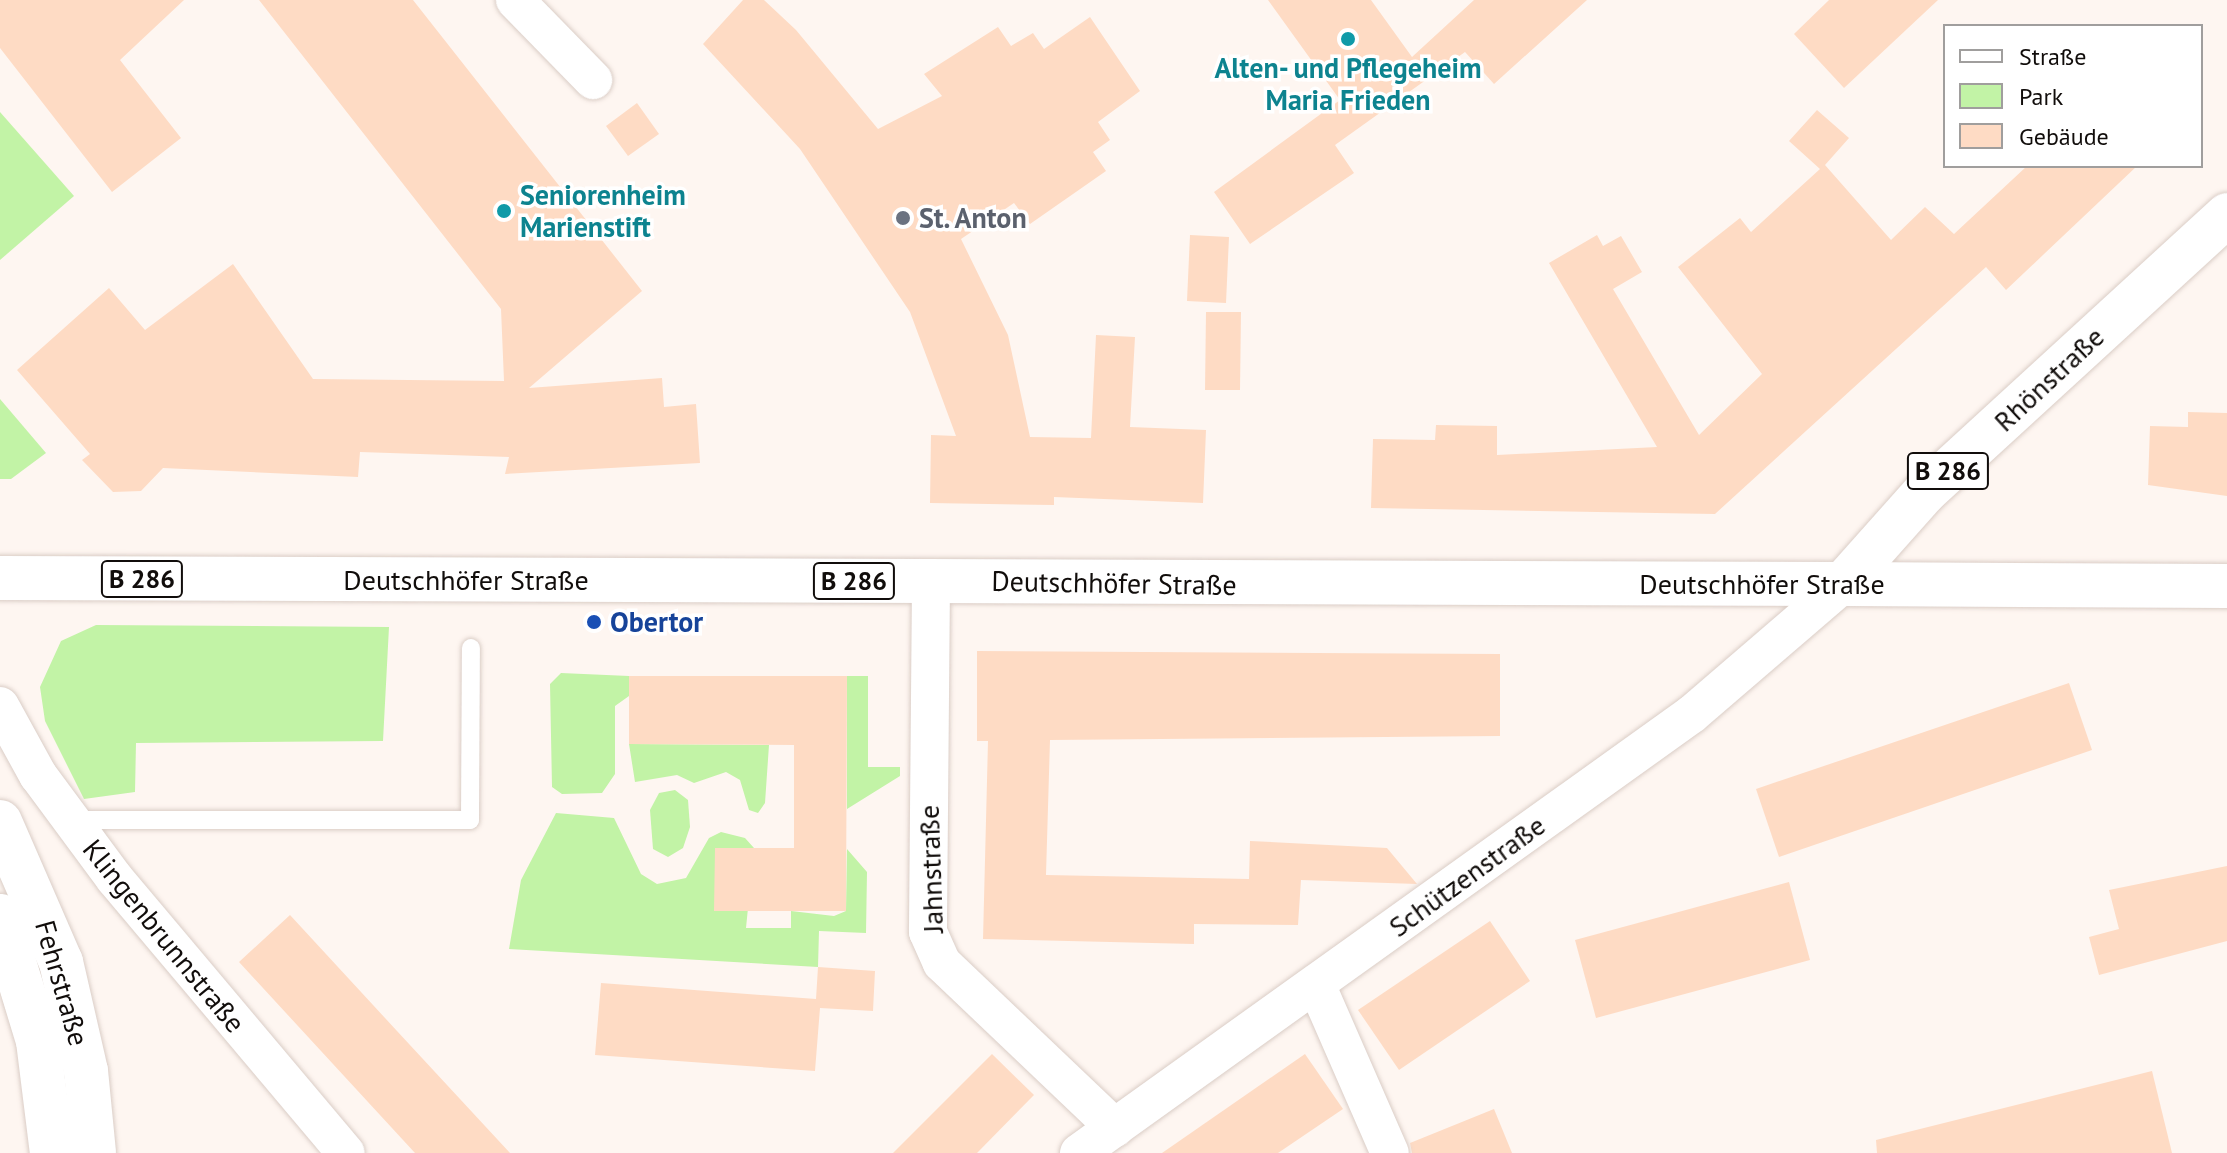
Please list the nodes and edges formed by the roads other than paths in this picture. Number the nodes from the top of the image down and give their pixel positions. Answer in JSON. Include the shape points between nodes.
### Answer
{"nodes":[{"id":1,"x":515,"y":0,"type":"edge"},
{"id":2,"x":593,"y":80,"type":"dead end"},
{"id":3,"x":2227,"y":215,"type":"edge"},
{"id":4,"x":0,"y":578,"type":"edge"},
{"id":5,"x":931,"y":582,"type":"junction"},
{"id":6,"x":1843,"y":584,"type":"junction"},
{"id":7,"x":2227,"y":586,"type":"edge"},
{"id":8,"x":471,"y":648,"type":"dead end"},
{"id":9,"x":0,"y":706,"type":"edge"},
{"id":10,"x":71,"y":820,"type":"junction"},
{"id":11,"x":0,"y":822,"type":"edge"},
{"id":12,"x":0,"y":916,"type":"edge"},
{"id":13,"x":1316,"y":984,"type":"junction"},
{"id":14,"x":1115,"y":1128,"type":"junction"},
{"id":15,"x":52,"y":1153,"type":"edge"},
{"id":16,"x":94,"y":1153,"type":"edge"},
{"id":17,"x":346,"y":1153,"type":"edge"},
{"id":18,"x":1079,"y":1153,"type":"edge"},
{"id":19,"x":1390,"y":1153,"type":"edge"}],
"edges":[{"from":1,"to":2,"type":"street"},
{"from":3,"to":6,"type":"main road","name":"Rhönstraße","number":"B 286","via":[[1925,492]]},
{"from":4,"to":5,"type":"main road","name":"Deutschhöfer Straße","number":"B 286"},
{"from":5,"to":6,"type":"main road","name":"Deutschhöfer Straße","number":"B 286"},
{"from":5,"to":14,"type":"street","name":"Jahnstraße","via":[[928,932],[942,963]]},
{"from":6,"to":7,"type":"main road","name":"Deutschhöfer Straße"},
{"from":6,"to":13,"type":"street","name":"Schützenstraße","via":[[1692,714]]},
{"from":8,"to":10,"type":"lane","via":[[470,820]]},
{"from":9,"to":10,"type":"street","name":"Klingenbrunnstraße"},
{"from":10,"to":17,"type":"street","name":"Klingenbrunnstraße","via":[[188,968]]},
{"from":11,"to":16,"type":"main road","name":"Fehrstraße","via":[[61,962],[86,1071]]},
{"from":12,"to":15,"type":"main road","name":"Fehrstraße","via":[[38,1041]]},
{"from":13,"to":14,"type":"street","name":"Schützenstraße"},
{"from":13,"to":19,"type":"street"},
{"from":14,"to":18,"type":"street","name":"Schützenstraße"}]}
